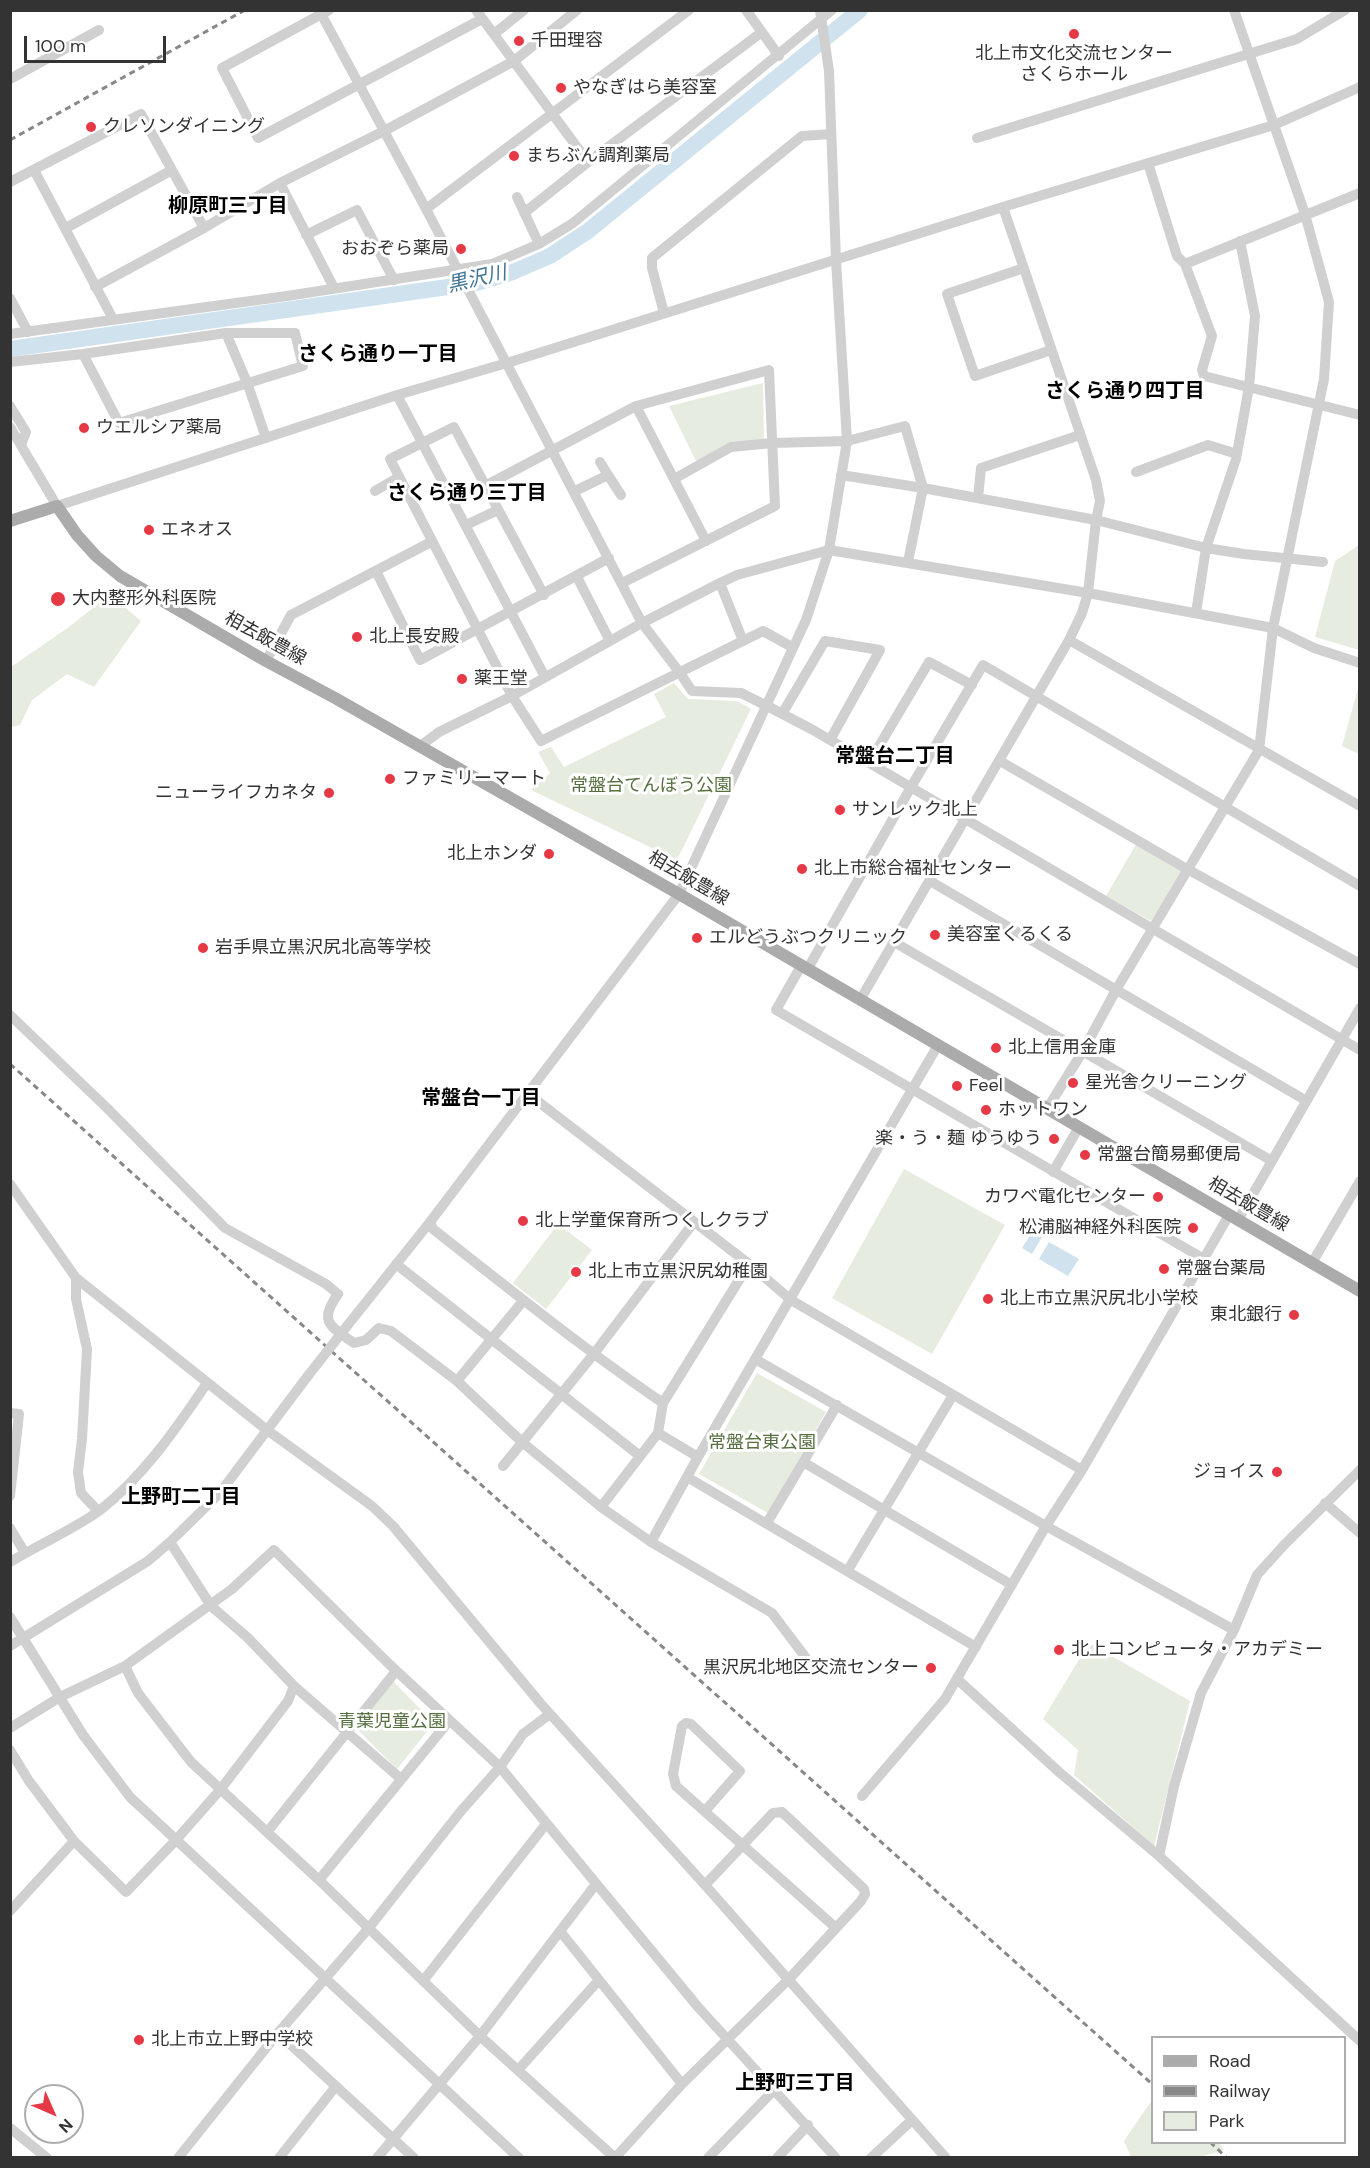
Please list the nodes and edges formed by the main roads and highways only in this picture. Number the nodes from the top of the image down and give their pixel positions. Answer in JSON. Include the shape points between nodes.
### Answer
{"nodes":[{"id":1,"x":10,"y":520,"type":"edge"},
{"id":2,"x":1359,"y":1291,"type":"edge"}],
"edges":[{"from":1,"to":2,"type":"main road","name":"相去飯豊線","via":[[57,506],[77,535],[120,576],[679,894]]}]}
